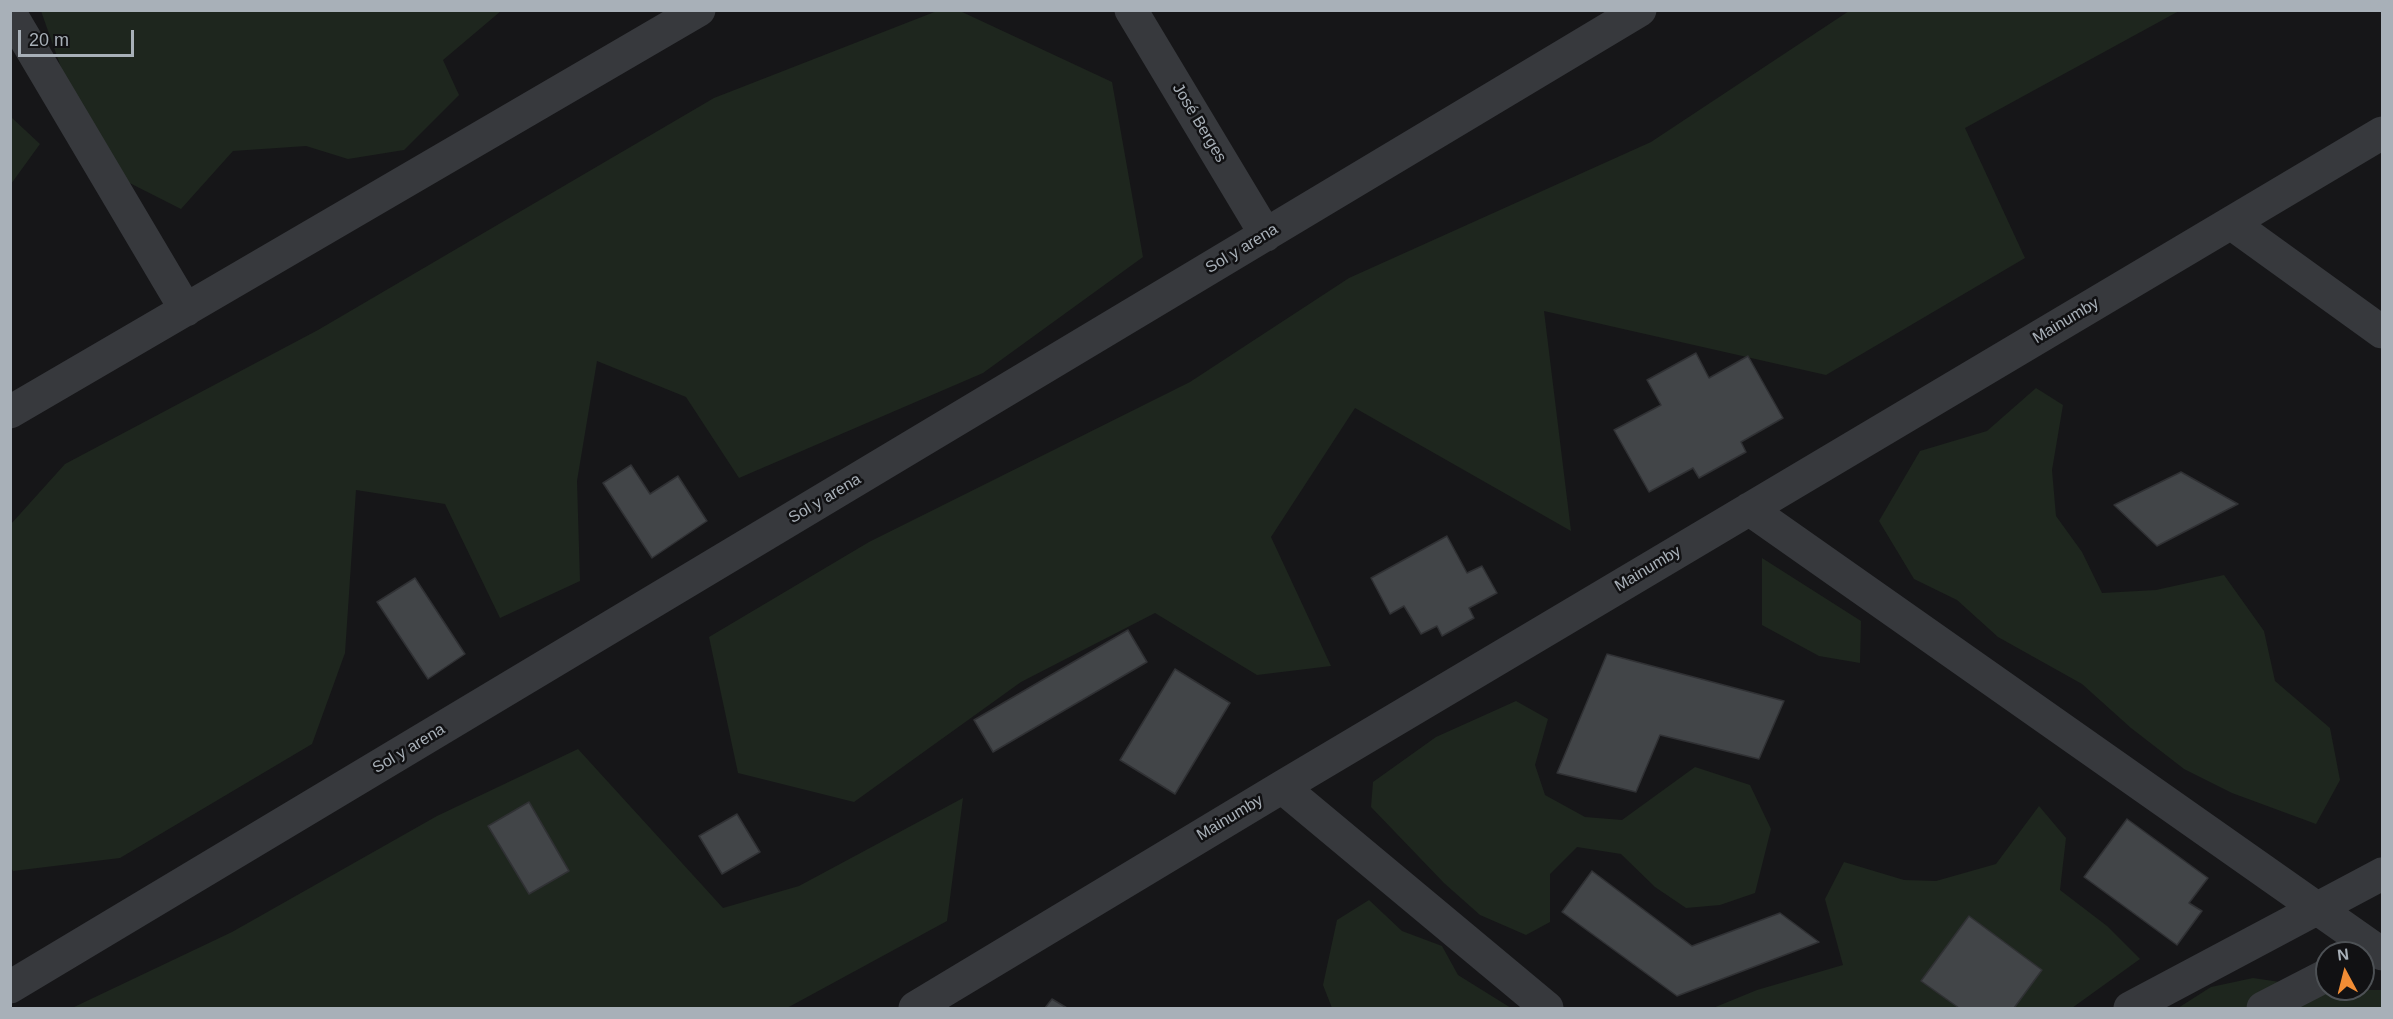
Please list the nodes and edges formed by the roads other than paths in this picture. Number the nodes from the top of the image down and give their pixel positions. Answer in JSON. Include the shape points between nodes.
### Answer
{"nodes":[{"id":1,"x":699,"y":10,"type":"edge"},
{"id":2,"x":1131,"y":10,"type":"edge"},
{"id":3,"x":1640,"y":10,"type":"edge"},
{"id":4,"x":10,"y":13,"type":"edge"},
{"id":5,"x":2382,"y":133,"type":"edge"},
{"id":6,"x":2231,"y":223,"type":"junction"},
{"id":7,"x":1266,"y":235,"type":"junction"},
{"id":8,"x":186,"y":310,"type":"junction"},
{"id":9,"x":2382,"y":332,"type":"edge"},
{"id":10,"x":10,"y":412,"type":"edge"},
{"id":11,"x":1749,"y":509,"type":"junction"},
{"id":12,"x":1282,"y":787,"type":"junction"},
{"id":13,"x":2382,"y":874,"type":"edge"},
{"id":14,"x":2316,"y":908,"type":"junction"},
{"id":15,"x":2376,"y":952,"type":"edge"},
{"id":16,"x":13,"y":979,"type":"edge"},
{"id":17,"x":2315,"y":981,"type":"edge"},
{"id":18,"x":915,"y":1008,"type":"edge"},
{"id":19,"x":1547,"y":1008,"type":"edge"},
{"id":20,"x":2130,"y":1008,"type":"edge"},
{"id":21,"x":2263,"y":1008,"type":"edge"}],
"edges":[{"from":1,"to":8,"type":"street"},
{"from":2,"to":7,"type":"street","name":"José Berges"},
{"from":3,"to":7,"type":"street","name":"Sol y arena"},
{"from":4,"to":8,"type":"street"},
{"from":5,"to":6,"type":"street","name":"Mainumby"},
{"from":6,"to":9,"type":"street"},
{"from":6,"to":11,"type":"street","name":"Mainumby"},
{"from":7,"to":16,"type":"street","name":"Sol y arena"},
{"from":8,"to":10,"type":"street"},
{"from":11,"to":12,"type":"street","name":"Mainumby"},
{"from":11,"to":14,"type":"street"},
{"from":12,"to":18,"type":"street","name":"Mainumby"},
{"from":12,"to":19,"type":"street"},
{"from":13,"to":14,"type":"street"},
{"from":14,"to":15,"type":"street"},
{"from":14,"to":20,"type":"street"},
{"from":17,"to":21,"type":"street"}]}
